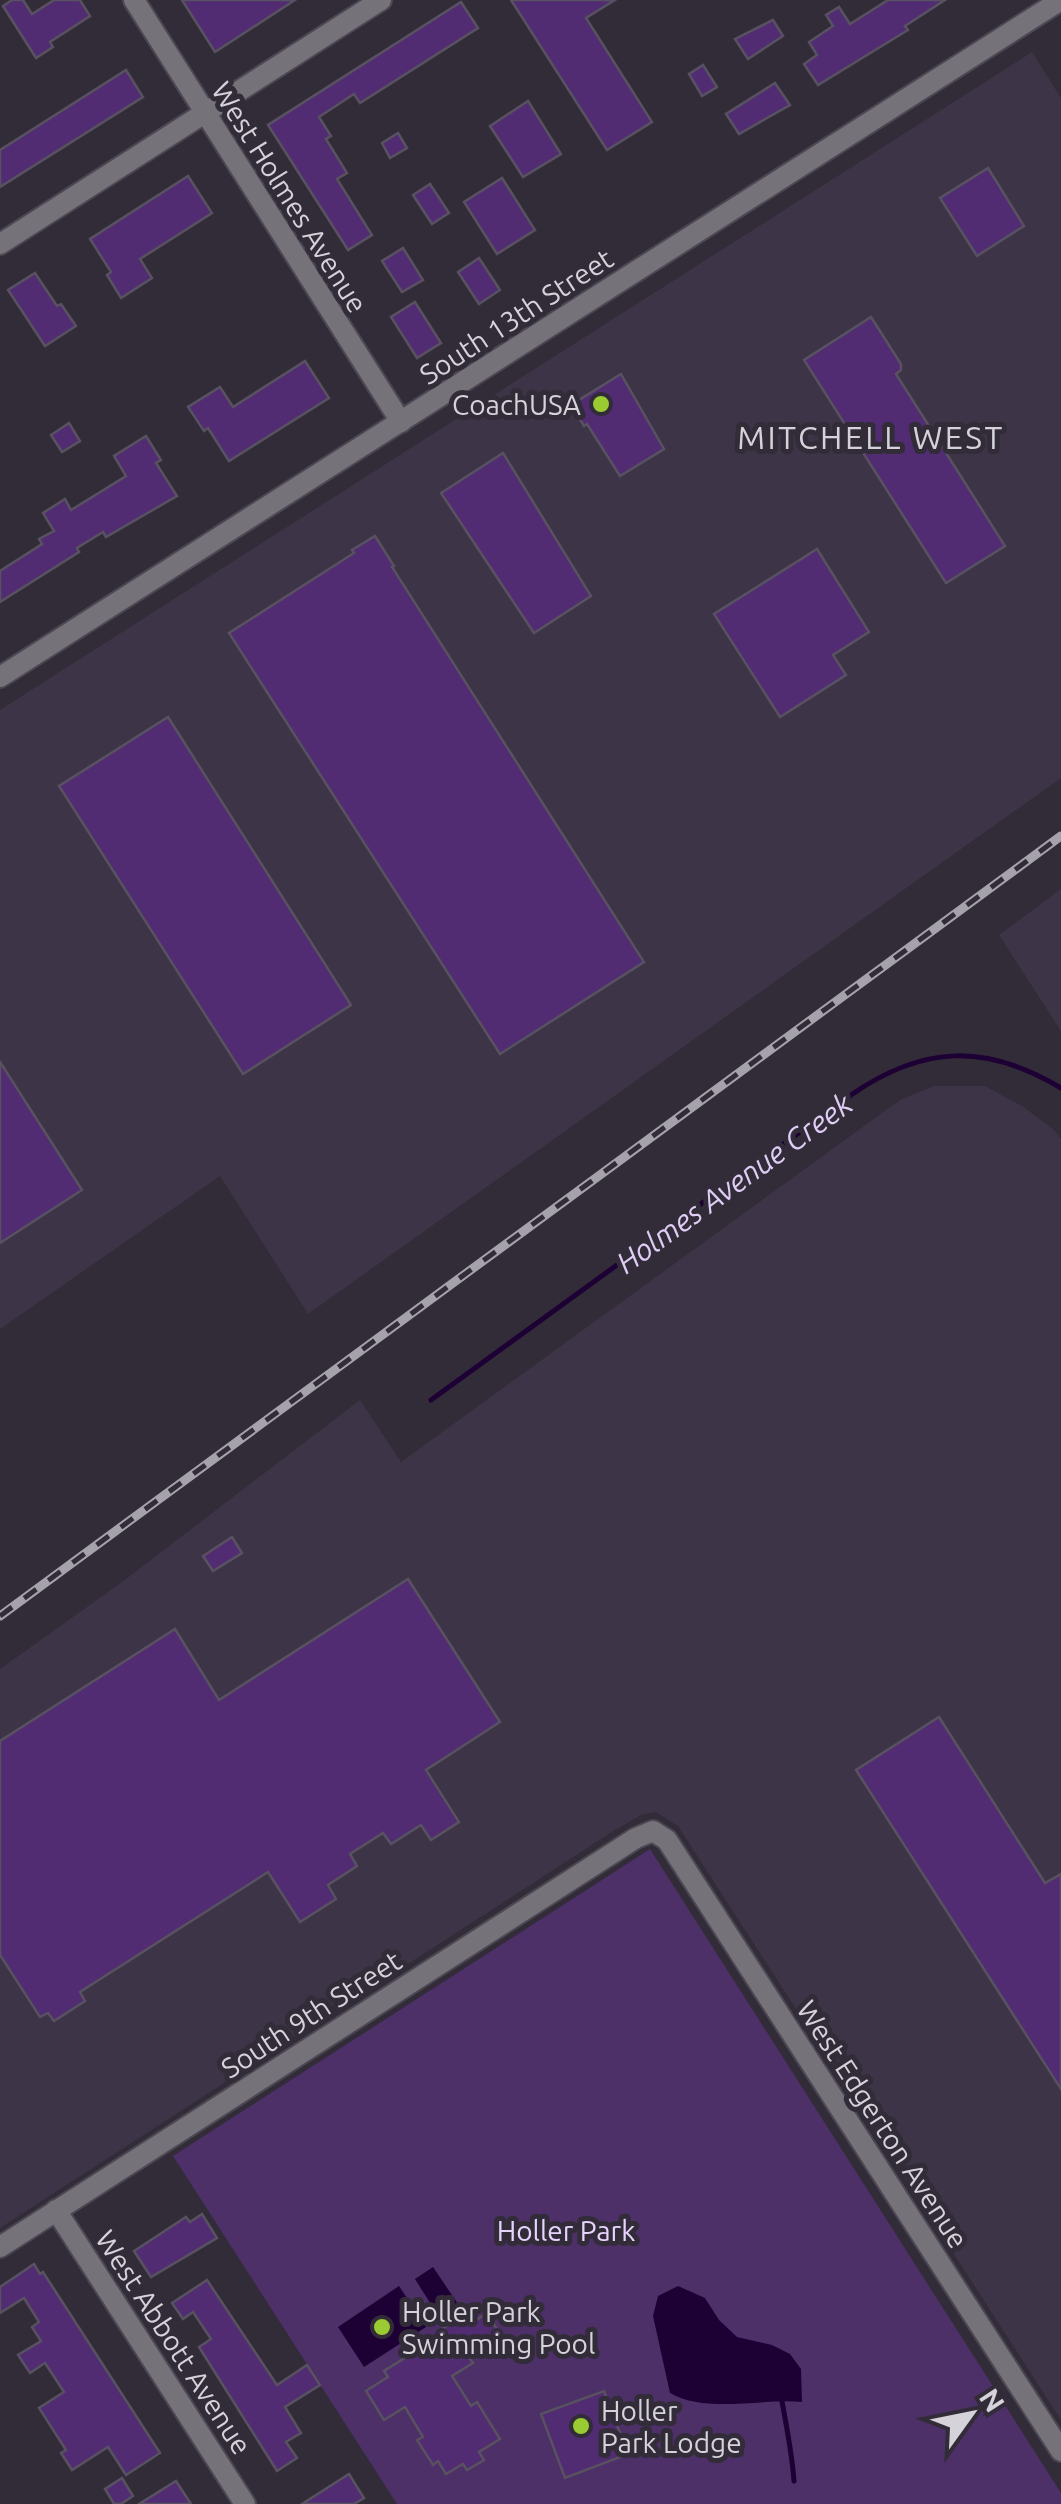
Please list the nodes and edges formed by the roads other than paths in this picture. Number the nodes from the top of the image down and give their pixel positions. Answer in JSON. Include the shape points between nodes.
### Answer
{"nodes":[{"id":1,"x":134,"y":0,"type":"edge"},
{"id":2,"x":381,"y":0,"type":"edge"},
{"id":3,"x":1061,"y":0,"type":"edge"},
{"id":4,"x":205,"y":114,"type":"junction"},
{"id":5,"x":0,"y":244,"type":"edge"},
{"id":6,"x":401,"y":422,"type":"junction"},
{"id":7,"x":0,"y":676,"type":"edge"},
{"id":8,"x":654,"y":1831,"type":"joint"},
{"id":9,"x":56,"y":2210,"type":"junction"},
{"id":10,"x":0,"y":2247,"type":"edge"},
{"id":11,"x":1061,"y":2451,"type":"edge"},
{"id":12,"x":245,"y":2504,"type":"edge"}],
"edges":[{"from":1,"to":4,"type":"street","name":"West Holmes Avenue"},
{"from":2,"to":4,"type":"street"},
{"from":3,"to":6,"type":"street","name":"South 13th Street"},
{"from":4,"to":5,"type":"street"},
{"from":4,"to":6,"type":"street","name":"West Holmes Avenue"},
{"from":6,"to":7,"type":"street","name":"South 13th Street"},
{"from":8,"to":9,"type":"street","name":"South 9th Street"},
{"from":8,"to":11,"type":"street","name":"West Edgerton Avenue","via":[[667,1840]]},
{"from":9,"to":10,"type":"street","name":"South 9th Street"},
{"from":9,"to":12,"type":"street","name":"West Abbott Avenue"}]}
